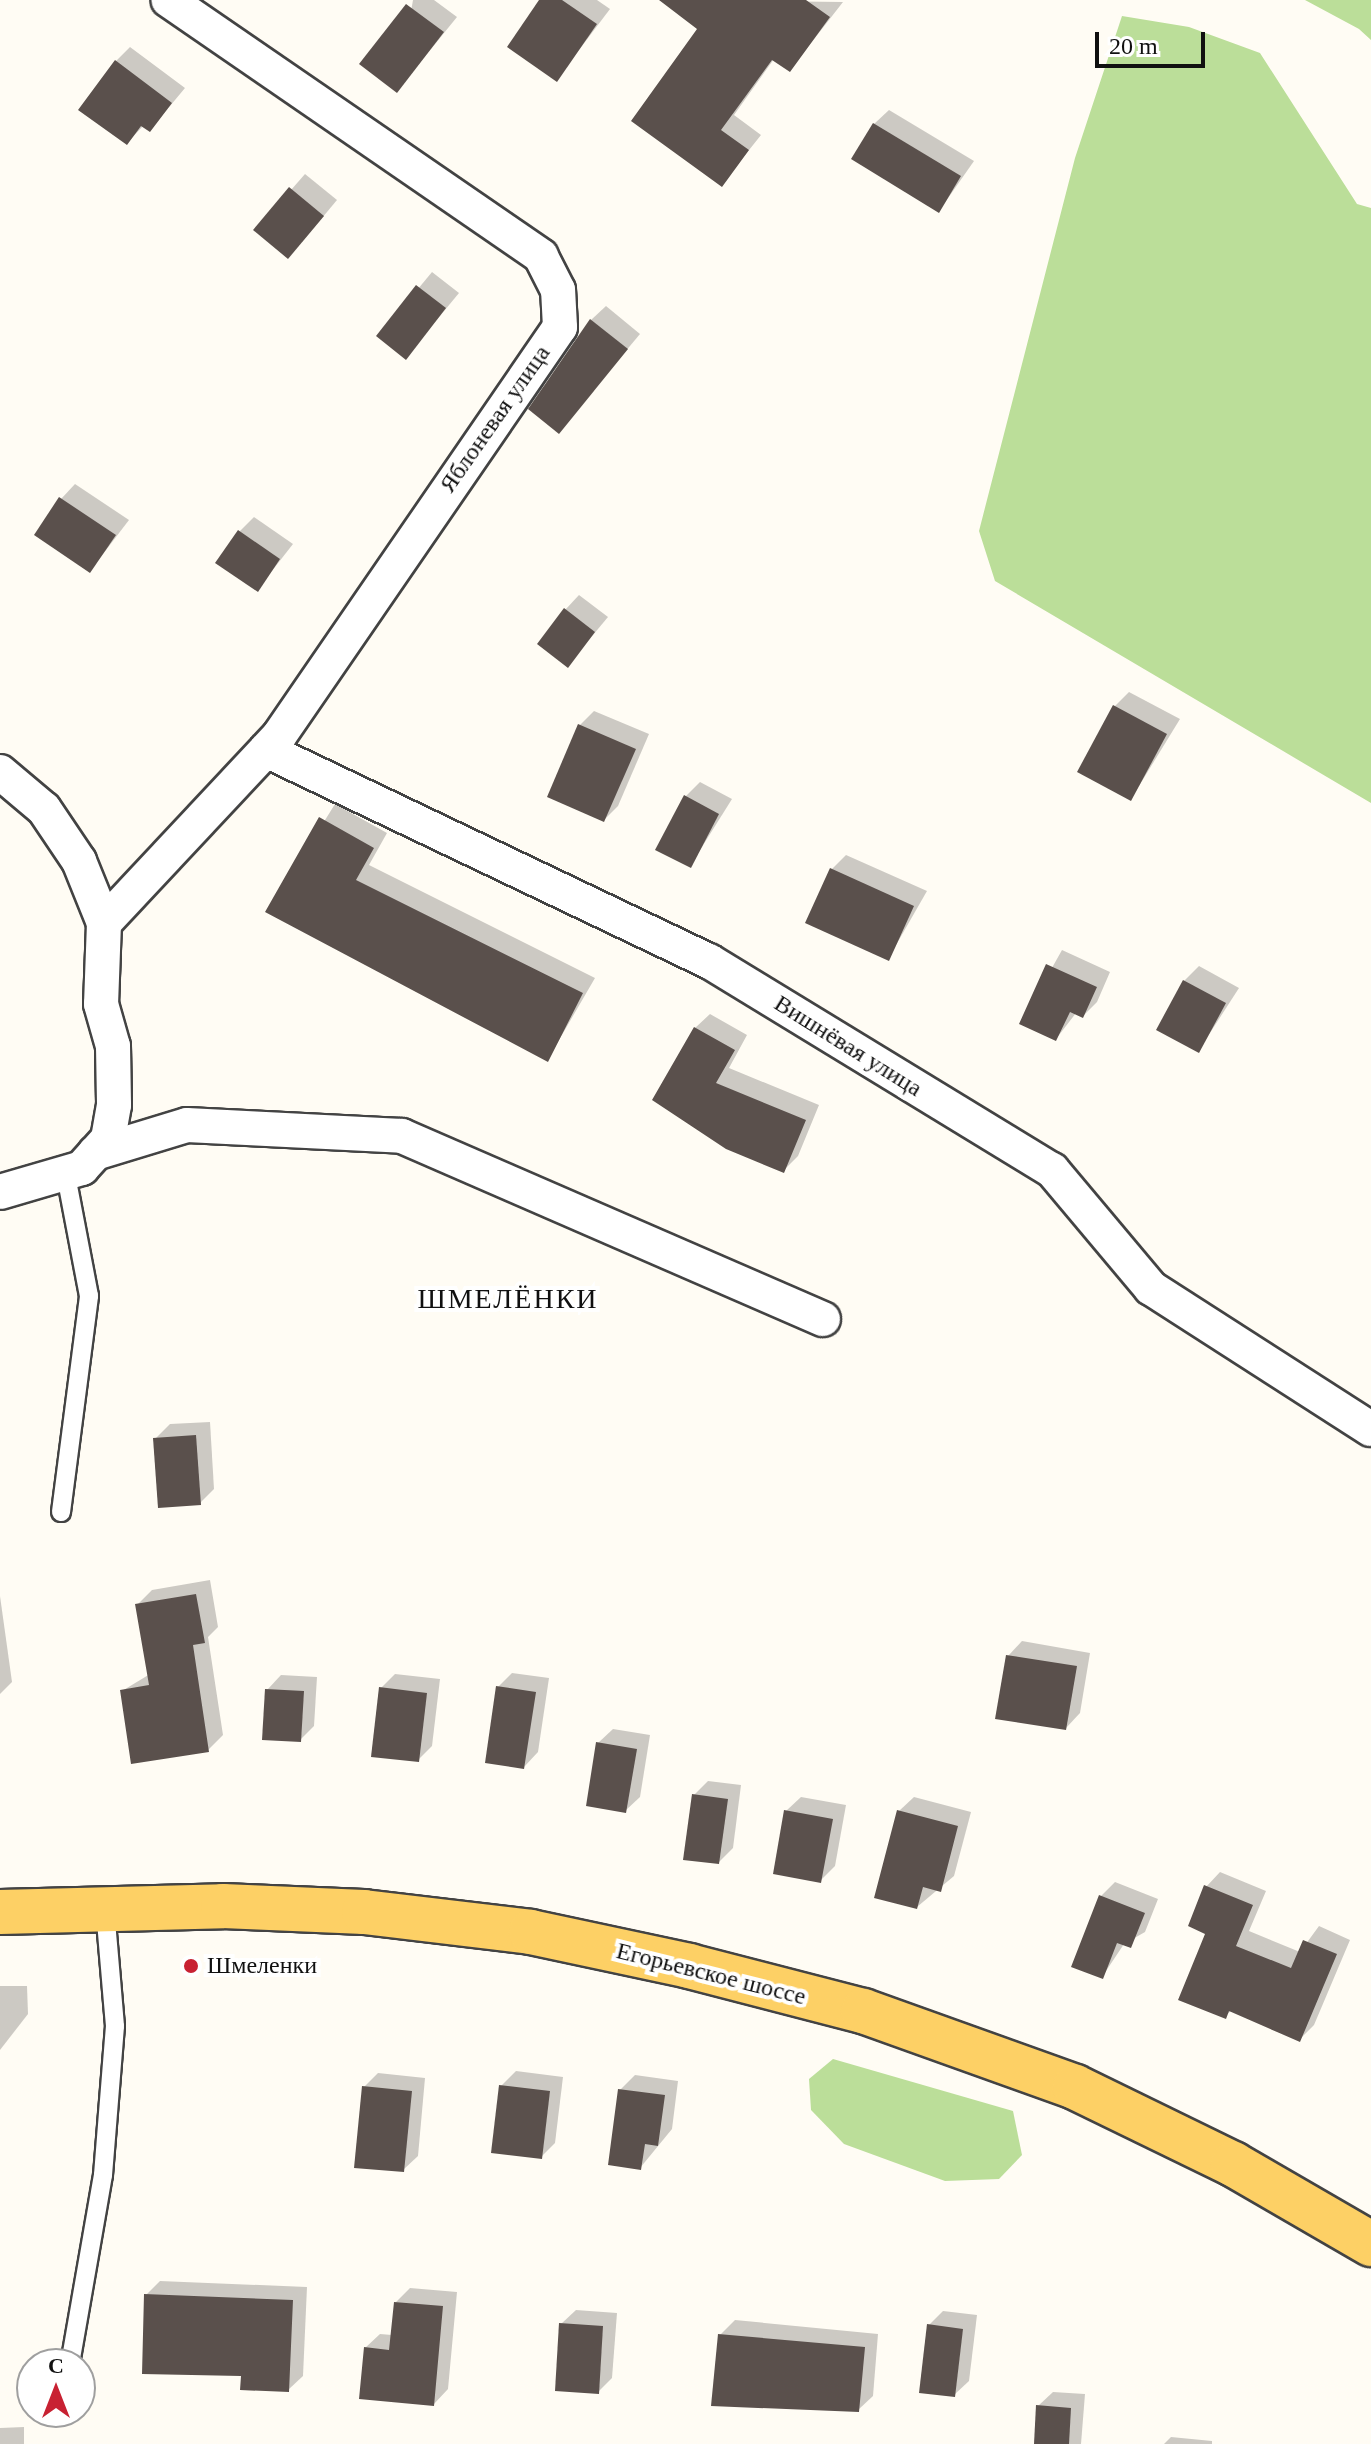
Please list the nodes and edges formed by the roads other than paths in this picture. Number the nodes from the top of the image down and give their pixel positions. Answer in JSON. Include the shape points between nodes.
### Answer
{"nodes":[{"id":1,"x":168,"y":0,"type":"edge"},
{"id":2,"x":266,"y":750,"type":"junction"},
{"id":3,"x":0,"y":772,"type":"edge"},
{"id":4,"x":104,"y":923,"type":"junction"},
{"id":5,"x":95,"y":1153,"type":"junction"},
{"id":6,"x":66,"y":1175,"type":"junction"},
{"id":7,"x":0,"y":1192,"type":"edge"},
{"id":8,"x":823,"y":1319,"type":"dead end"},
{"id":9,"x":1371,"y":1429,"type":"edge"},
{"id":10,"x":61,"y":1512,"type":"dead end"},
{"id":11,"x":105,"y":1909,"type":"junction"},
{"id":12,"x":0,"y":1912,"type":"edge"},
{"id":13,"x":1371,"y":2244,"type":"edge"},
{"id":14,"x":73,"y":2348,"type":"edge"}],
"edges":[{"from":1,"to":2,"type":"street","name":"Яблоневая улица","via":[[507,228],[541,256],[558,290],[560,327]]},
{"from":2,"to":4,"type":"street","name":"Яблоневая улица"},
{"from":2,"to":9,"type":"street","name":"Вишнёвая улица","via":[[709,961],[1052,1170],[1151,1288]]},
{"from":3,"to":4,"type":"street","via":[[44,809],[79,861]]},
{"from":4,"to":5,"type":"street","via":[[101,1004],[113,1046],[114,1105],[108,1139]]},
{"from":5,"to":6,"type":"street"},
{"from":5,"to":8,"type":"street","via":[[187,1125],[402,1136]]},
{"from":6,"to":7,"type":"street"},
{"from":6,"to":10,"type":"lane","via":[[89,1296]]},
{"from":11,"to":12,"type":"main road","name":"Егорьевское шоссе"},
{"from":11,"to":13,"type":"main road","name":"Егорьевское шоссе","via":[[364,1912],[531,1932],[863,2011],[1075,2087],[1233,2164]]},
{"from":11,"to":14,"type":"lane","via":[[115,2026],[105,2160]]}]}
